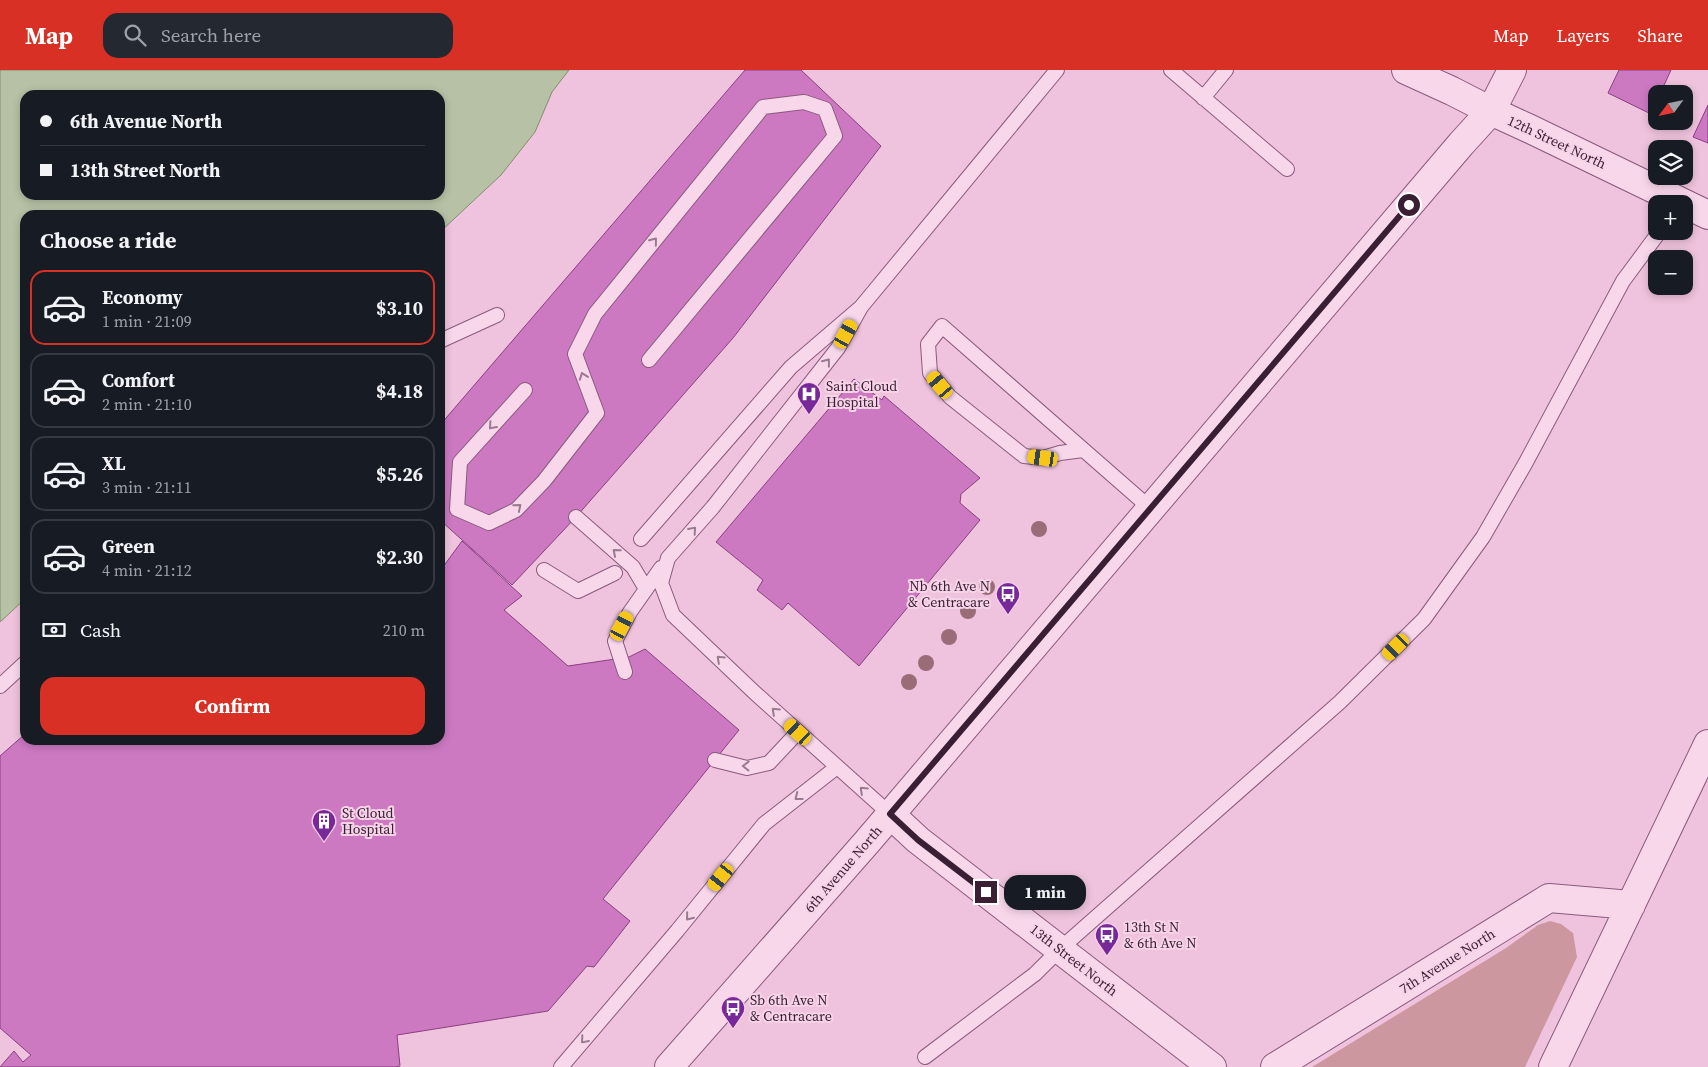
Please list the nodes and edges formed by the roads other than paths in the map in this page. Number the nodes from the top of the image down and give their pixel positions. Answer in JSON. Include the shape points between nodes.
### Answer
{"nodes":[{"id":1,"x":1058,"y":70,"type":"edge"},
{"id":2,"x":1171,"y":70,"type":"edge"},
{"id":3,"x":1226,"y":70,"type":"edge"},
{"id":4,"x":1406,"y":70,"type":"edge"},
{"id":5,"x":1512,"y":70,"type":"edge"},
{"id":6,"x":1203,"y":98,"type":"junction"},
{"id":7,"x":1491,"y":111,"type":"junction"},
{"id":8,"x":1287,"y":169,"type":"dead end"},
{"id":9,"x":1696,"y":208,"type":"edge"},
{"id":10,"x":1653,"y":240,"type":"edge"},
{"id":11,"x":861,"y":307,"type":"junction"},
{"id":12,"x":497,"y":315,"type":"dead end"},
{"id":13,"x":445,"y":339,"type":"edge"},
{"id":14,"x":650,"y":360,"type":"dead end"},
{"id":15,"x":525,"y":390,"type":"dead end"},
{"id":16,"x":1083,"y":450,"type":"junction"},
{"id":17,"x":1150,"y":508,"type":"junction"},
{"id":18,"x":576,"y":517,"type":"dead end"},
{"id":19,"x":641,"y":539,"type":"dead end"},
{"id":20,"x":668,"y":558,"type":"junction"},
{"id":21,"x":544,"y":570,"type":"dead end"},
{"id":22,"x":615,"y":573,"type":"dead end"},
{"id":23,"x":646,"y":589,"type":"junction"},
{"id":24,"x":20,"y":668,"type":"edge"},
{"id":25,"x":625,"y":672,"type":"dead end"},
{"id":26,"x":0,"y":686,"type":"edge"},
{"id":27,"x":798,"y":732,"type":"junction"},
{"id":28,"x":1708,"y":744,"type":"edge"},
{"id":29,"x":715,"y":760,"type":"dead end"},
{"id":30,"x":837,"y":767,"type":"junction"},
{"id":31,"x":890,"y":814,"type":"junction"},
{"id":32,"x":1631,"y":906,"type":"junction"},
{"id":33,"x":1060,"y":949,"type":"junction"},
{"id":34,"x":925,"y":1057,"type":"dead end"},
{"id":35,"x":560,"y":1066,"type":"edge"},
{"id":36,"x":669,"y":1067,"type":"edge"},
{"id":37,"x":1212,"y":1067,"type":"edge"},
{"id":38,"x":1275,"y":1067,"type":"edge"},
{"id":39,"x":1553,"y":1067,"type":"edge"}],
"edges":[{"from":1,"to":11,"type":"lane"},
{"from":2,"to":6,"type":"lane"},
{"from":3,"to":6,"type":"lane"},
{"from":4,"to":7,"type":"street","name":"12th Street North"},
{"from":5,"to":7,"type":"street","name":"6th Avenue North"},
{"from":6,"to":8,"type":"lane"},
{"from":7,"to":9,"type":"street","name":"12th Street North"},
{"from":7,"to":17,"type":"street","name":"6th Avenue North"},
{"from":10,"to":33,"type":"lane","via":[[1623,281],[1483,536],[1424,619],[1340,702]]},
{"from":11,"to":19,"type":"lane","via":[[791,367]]},
{"from":20,"to":11,"type":"lane","one_way":true,"via":[[713,507],[838,348]]},
{"from":12,"to":13,"type":"lane"},
{"from":15,"to":14,"type":"lane","one_way":true,"via":[[460,462],[457,509],[489,523],[516,510],[544,481],[597,413],[575,354],[595,314],[763,107],[804,102],[825,109],[835,136]]},
{"from":16,"to":16,"type":"lane","via":[[942,326],[928,344],[930,373],[950,397],[1024,456],[1043,458]]},
{"from":16,"to":17,"type":"lane"},
{"from":17,"to":31,"type":"street","name":"6th Avenue North"},
{"from":23,"to":18,"type":"lane","one_way":true,"via":[[634,567]]},
{"from":20,"to":23,"type":"lane"},
{"from":27,"to":20,"type":"lane","one_way":true,"via":[[673,615],[661,583]]},
{"from":21,"to":22,"type":"lane","via":[[578,591]]},
{"from":23,"to":25,"type":"lane","via":[[615,641]]},
{"from":24,"to":26,"type":"lane"},
{"from":27,"to":29,"type":"lane","one_way":true,"via":[[769,763],[747,768]]},
{"from":27,"to":30,"type":"lane"},
{"from":28,"to":32,"type":"street"},
{"from":31,"to":30,"type":"lane","one_way":true},
{"from":30,"to":35,"type":"lane","one_way":true,"via":[[764,824],[677,932]]},
{"from":31,"to":33,"type":"street","name":"13th Street North","via":[[918,840]]},
{"from":31,"to":36,"type":"street","name":"6th Avenue North"},
{"from":32,"to":38,"type":"street","name":"7th Avenue North","via":[[1549,898]]},
{"from":32,"to":39,"type":"street"},
{"from":33,"to":34,"type":"lane","via":[[1035,974]]},
{"from":33,"to":37,"type":"street","name":"13th Street North"}]}
